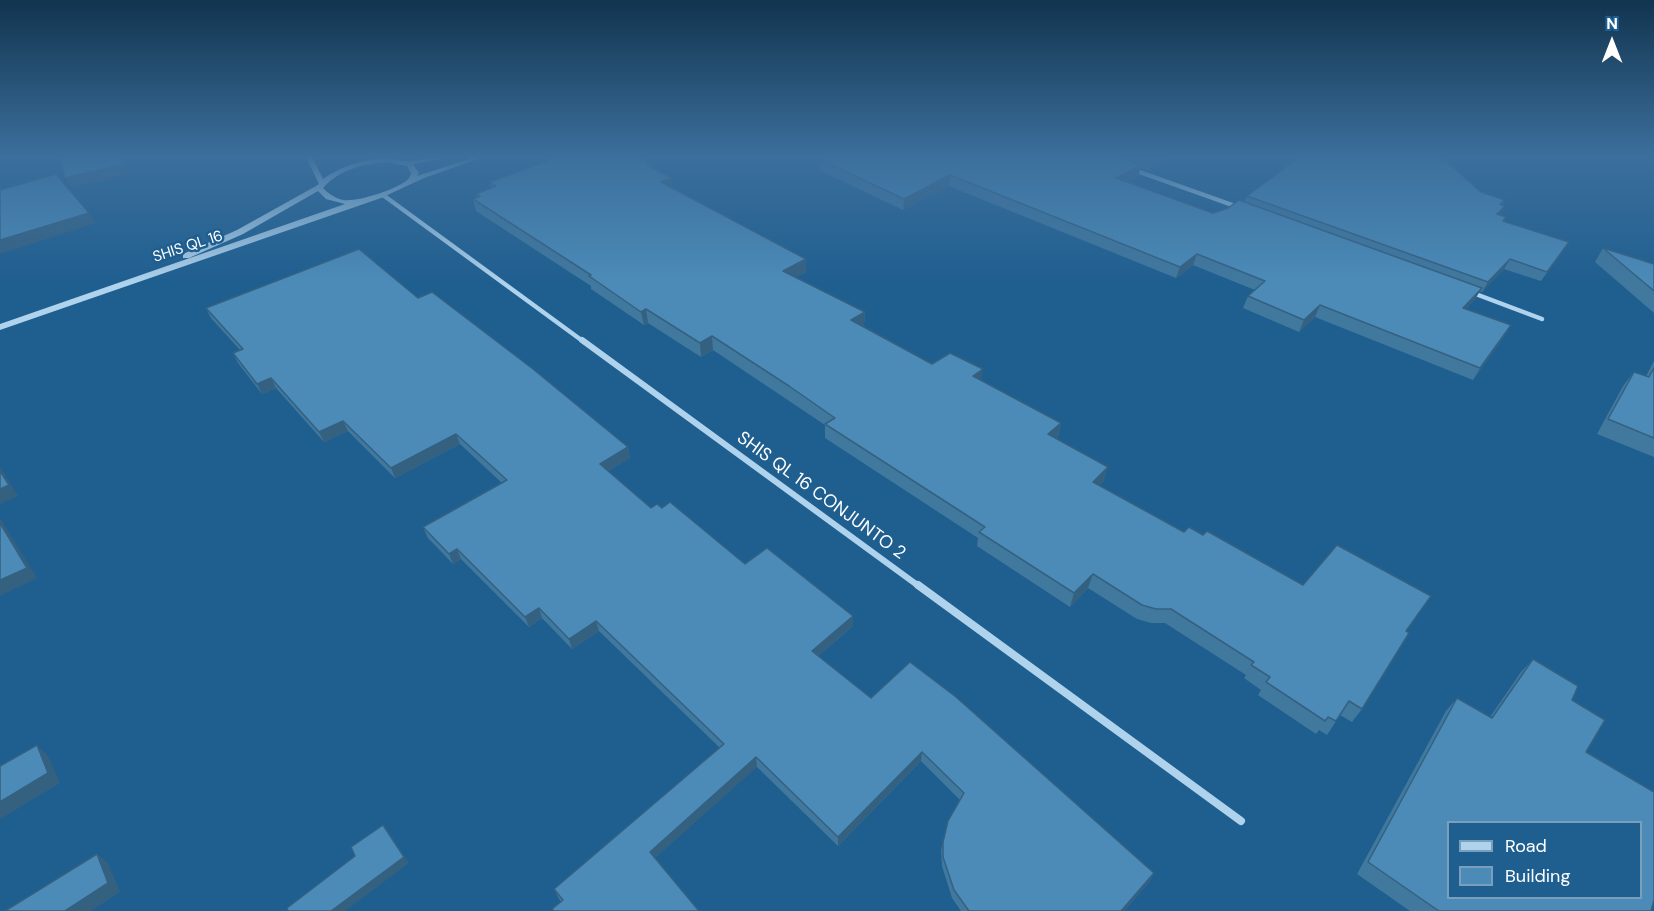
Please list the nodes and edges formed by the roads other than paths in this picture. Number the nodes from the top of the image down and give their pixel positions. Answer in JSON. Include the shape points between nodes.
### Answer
{"nodes":[{"id":1,"x":297,"y":200,"type":"edge"},
{"id":2,"x":335,"y":200,"type":"edge"},
{"id":3,"x":367,"y":200,"type":"edge"},
{"id":4,"x":389,"y":200,"type":"edge"},
{"id":5,"x":1217,"y":200,"type":"edge"},
{"id":6,"x":358,"y":202,"type":"junction"},
{"id":7,"x":1243,"y":209,"type":"edge"},
{"id":8,"x":128,"y":281,"type":"junction"},
{"id":9,"x":1465,"y":291,"type":"edge"},
{"id":10,"x":1542,"y":319,"type":"dead end"},
{"id":11,"x":0,"y":327,"type":"edge"},
{"id":12,"x":1241,"y":821,"type":"dead end"}],
"edges":[{"from":1,"to":8,"type":"street","name":"SHIS QL 16","via":[[240,232]]},
{"from":2,"to":6,"type":"street"},
{"from":3,"to":6,"type":"street","name":"SHIS QL 16"},
{"from":4,"to":12,"type":"street","name":"SHIS QL 16 CONJUNTO 2"},
{"from":5,"to":7,"type":"street"},
{"from":6,"to":8,"type":"street","name":"SHIS QL 16"},
{"from":8,"to":11,"type":"street","name":"SHIS QL 16"},
{"from":9,"to":10,"type":"street"}]}
